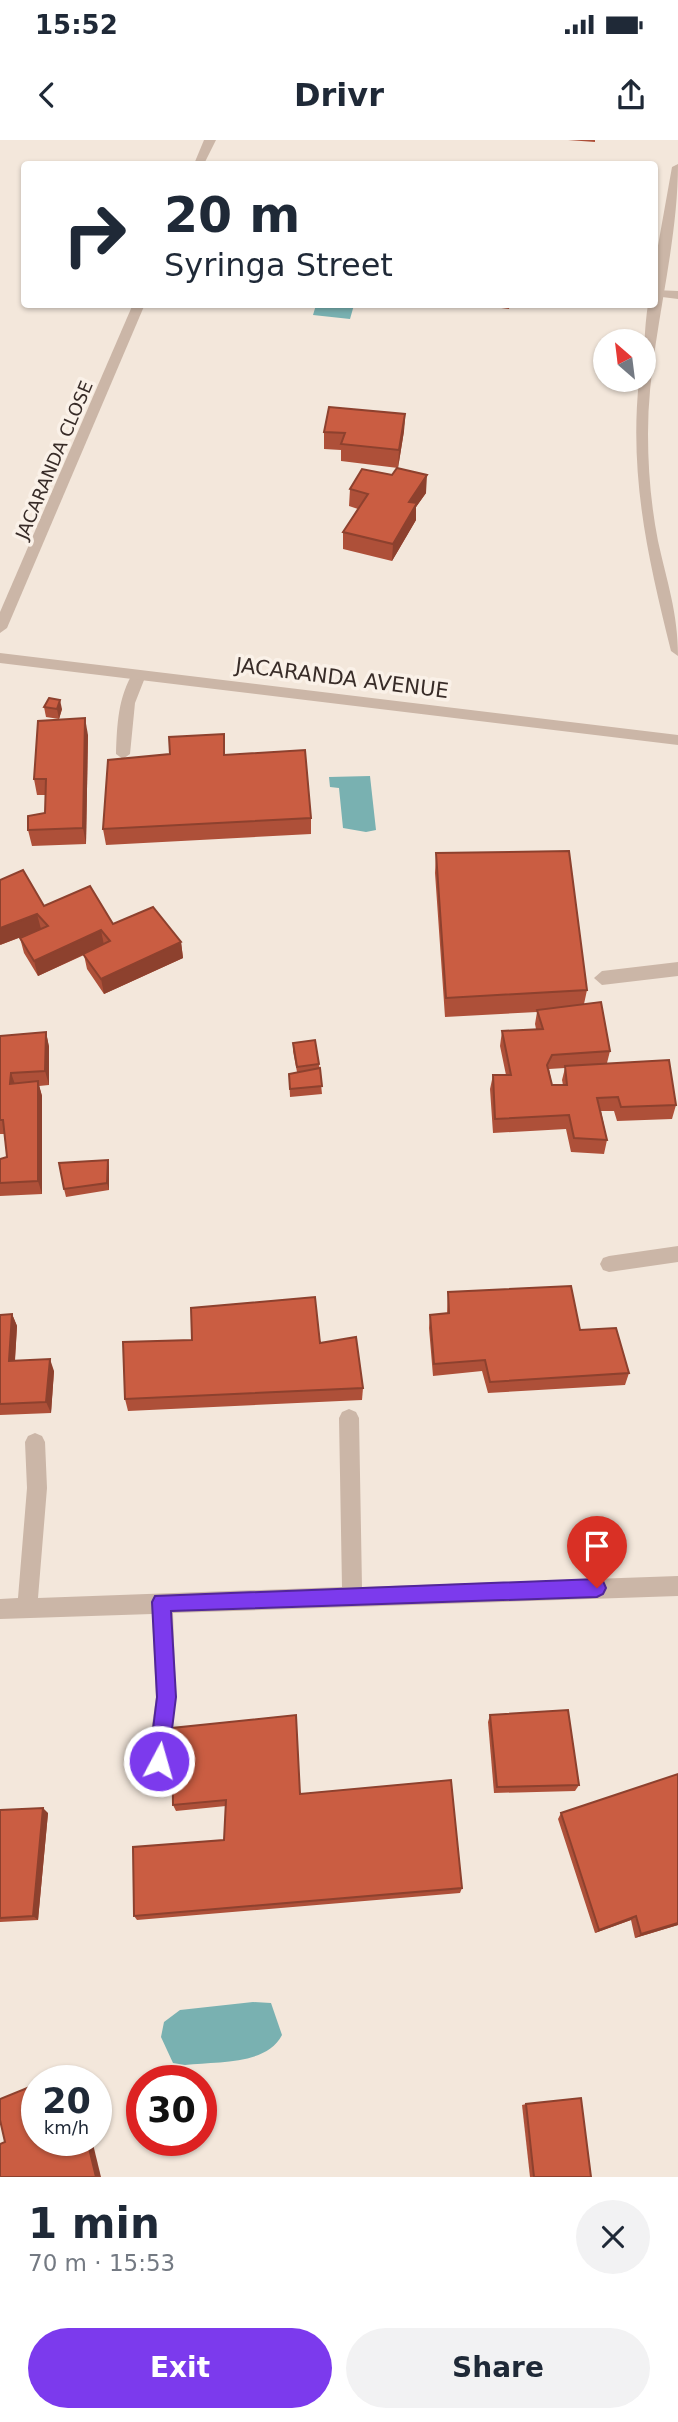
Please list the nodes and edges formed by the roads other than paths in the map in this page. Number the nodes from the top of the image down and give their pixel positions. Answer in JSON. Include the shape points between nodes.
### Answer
{"nodes":[{"id":1,"x":210,"y":140,"type":"edge"},
{"id":2,"x":201,"y":161,"type":"edge"},
{"id":3,"x":678,"y":167,"type":"edge"},
{"id":4,"x":658,"y":293,"type":"joint"},
{"id":5,"x":678,"y":295,"type":"edge"},
{"id":6,"x":137,"y":308,"type":"edge"},
{"id":7,"x":656,"y":308,"type":"edge"},
{"id":8,"x":0,"y":628,"type":"edge"},
{"id":9,"x":678,"y":651,"type":"edge"},
{"id":10,"x":0,"y":658,"type":"edge"},
{"id":11,"x":139,"y":675,"type":"junction"},
{"id":12,"x":678,"y":740,"type":"edge"},
{"id":13,"x":123,"y":754,"type":"dead end"},
{"id":14,"x":678,"y":969,"type":"edge"},
{"id":15,"x":602,"y":978,"type":"dead end"},
{"id":16,"x":678,"y":1254,"type":"edge"},
{"id":17,"x":610,"y":1264,"type":"dead end"},
{"id":18,"x":349,"y":1418,"type":"dead end"},
{"id":19,"x":35,"y":1442,"type":"dead end"},
{"id":20,"x":678,"y":1586,"type":"edge"},
{"id":21,"x":352,"y":1595,"type":"junction"},
{"id":22,"x":162,"y":1602,"type":"junction"},
{"id":23,"x":27,"y":1608,"type":"junction"},
{"id":24,"x":0,"y":1609,"type":"edge"},
{"id":25,"x":159,"y":1761,"type":"dead end"}],
"edges":[{"from":1,"to":2,"type":"street"},
{"from":3,"to":4,"type":"street"},
{"from":4,"to":5,"type":"street"},
{"from":6,"to":8,"type":"street","name":"JACARANDA CLOSE"},
{"from":7,"to":9,"type":"street","via":[[643,407],[642,468],[648,529]]},
{"from":10,"to":11,"type":"street","name":"JACARANDA AVENUE"},
{"from":11,"to":12,"type":"street","name":"JACARANDA AVENUE"},
{"from":11,"to":13,"type":"street","via":[[128,699]]},
{"from":14,"to":15,"type":"street"},
{"from":16,"to":17,"type":"street"},
{"from":18,"to":21,"type":"street"},
{"from":19,"to":23,"type":"street","via":[[37,1488]]},
{"from":20,"to":21,"type":"street"},
{"from":21,"to":22,"type":"street"},
{"from":22,"to":23,"type":"street"},
{"from":22,"to":25,"type":"street","via":[[166,1697]]},
{"from":23,"to":24,"type":"street"}]}
